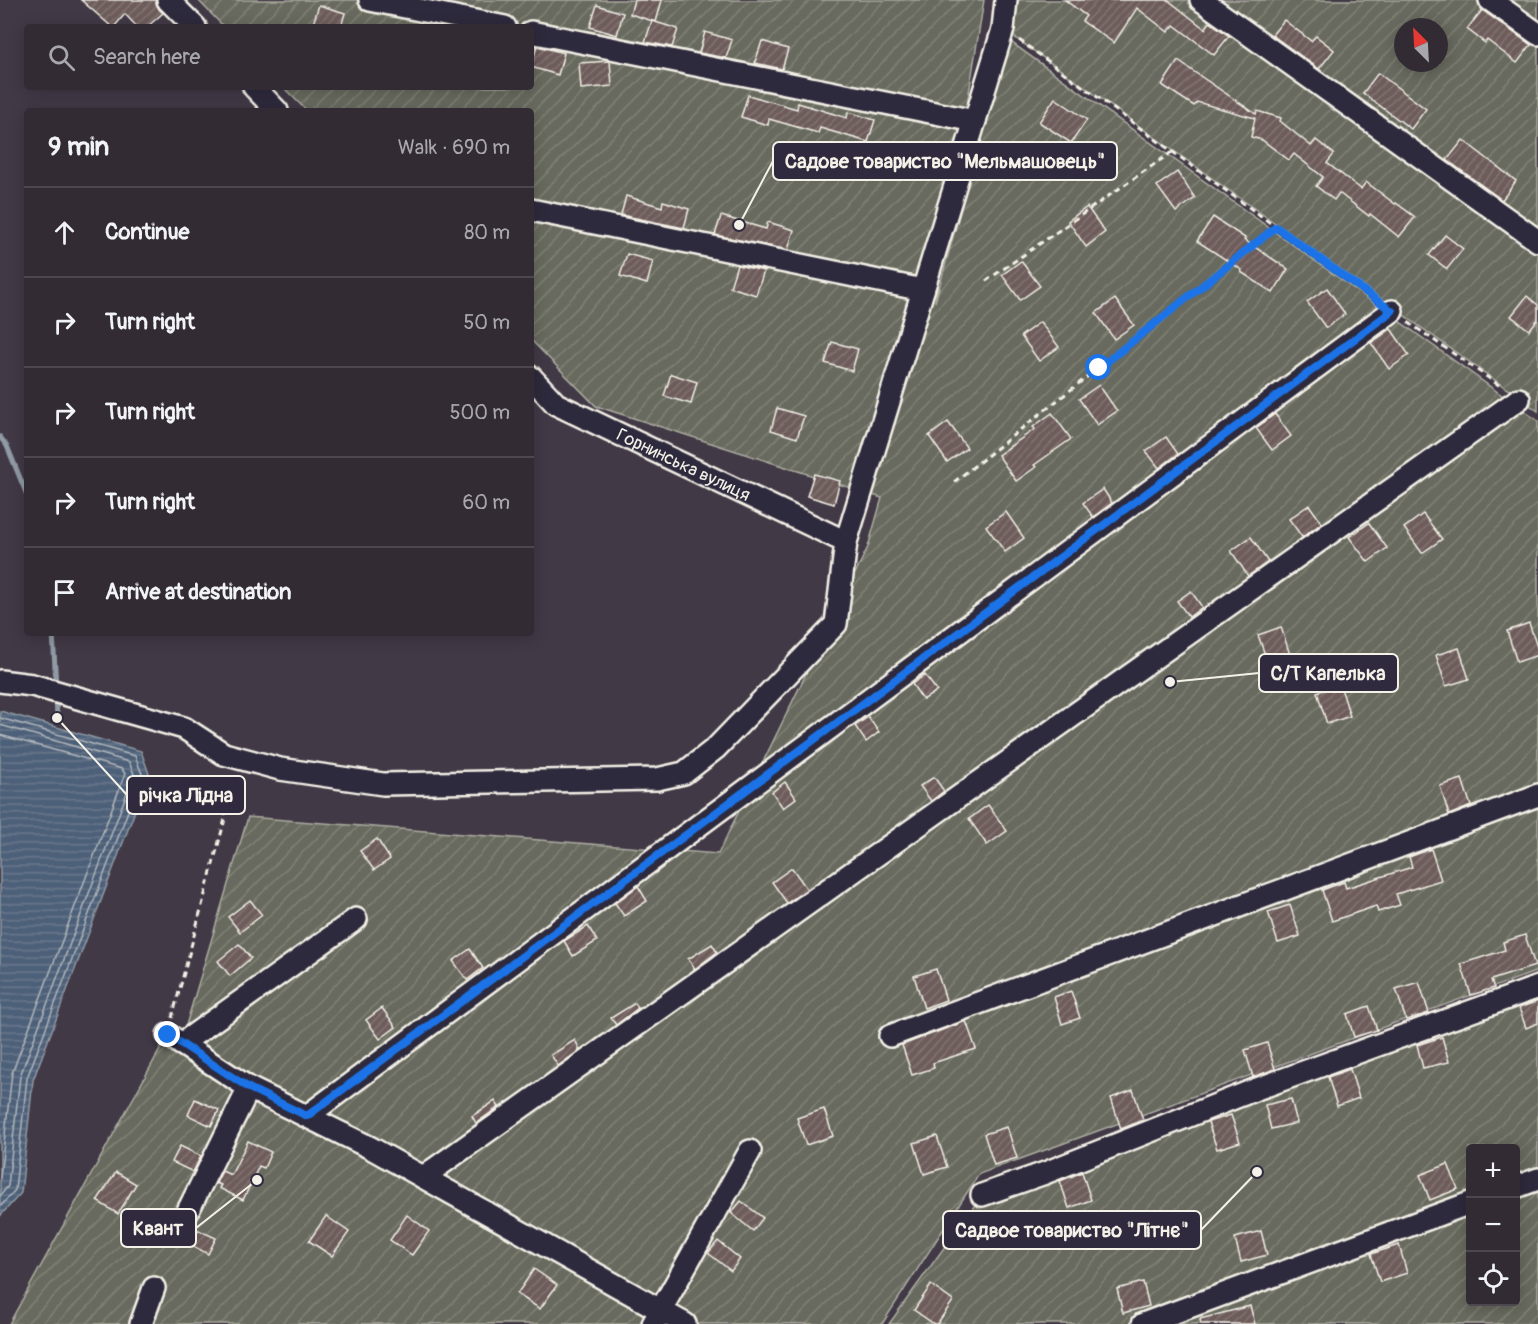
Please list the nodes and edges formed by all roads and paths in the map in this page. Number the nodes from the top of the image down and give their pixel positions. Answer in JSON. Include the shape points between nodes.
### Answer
{"nodes":[{"id":1,"x":168,"y":0,"type":"edge"},
{"id":2,"x":370,"y":0,"type":"edge"},
{"id":3,"x":1006,"y":0,"type":"edge"},
{"id":4,"x":1201,"y":0,"type":"edge"},
{"id":5,"x":1490,"y":0,"type":"edge"},
{"id":6,"x":192,"y":24,"type":"edge"},
{"id":7,"x":490,"y":24,"type":"edge"},
{"id":8,"x":1003,"y":29,"type":"junction"},
{"id":9,"x":534,"y":33,"type":"edge"},
{"id":10,"x":1538,"y":34,"type":"edge"},
{"id":11,"x":257,"y":90,"type":"edge"},
{"id":12,"x":274,"y":108,"type":"edge"},
{"id":13,"x":975,"y":121,"type":"junction"},
{"id":14,"x":1173,"y":152,"type":"junction"},
{"id":15,"x":534,"y":211,"type":"edge"},
{"id":16,"x":1276,"y":227,"type":"junction"},
{"id":17,"x":1538,"y":241,"type":"edge"},
{"id":18,"x":986,"y":281,"type":"dead end"},
{"id":19,"x":923,"y":290,"type":"junction"},
{"id":20,"x":1392,"y":311,"type":"junction"},
{"id":21,"x":534,"y":380,"type":"edge"},
{"id":22,"x":1519,"y":399,"type":"joint"},
{"id":23,"x":954,"y":482,"type":"dead end"},
{"id":24,"x":846,"y":542,"type":"junction"},
{"id":25,"x":0,"y":681,"type":"edge"},
{"id":26,"x":224,"y":754,"type":"junction"},
{"id":27,"x":1538,"y":795,"type":"edge"},
{"id":28,"x":357,"y":920,"type":"dead end"},
{"id":29,"x":1538,"y":987,"type":"edge"},
{"id":30,"x":890,"y":1036,"type":"dead end"},
{"id":31,"x":174,"y":1039,"type":"junction"},
{"id":32,"x":249,"y":1088,"type":"junction"},
{"id":33,"x":307,"y":1116,"type":"junction"},
{"id":34,"x":750,"y":1151,"type":"dead end"},
{"id":35,"x":423,"y":1177,"type":"junction"},
{"id":36,"x":1538,"y":1179,"type":"edge"},
{"id":37,"x":1520,"y":1185,"type":"edge"},
{"id":38,"x":982,"y":1195,"type":"dead end"},
{"id":39,"x":1466,"y":1204,"type":"edge"},
{"id":40,"x":178,"y":1231,"type":"dead end"},
{"id":41,"x":154,"y":1288,"type":"dead end"},
{"id":42,"x":657,"y":1317,"type":"edge"},
{"id":43,"x":141,"y":1324,"type":"edge"},
{"id":44,"x":685,"y":1324,"type":"edge"},
{"id":45,"x":1143,"y":1324,"type":"edge"}],
"edges":[{"from":1,"to":6,"type":"street"},
{"from":2,"to":7,"type":"street"},
{"from":3,"to":8,"type":"street"},
{"from":4,"to":17,"type":"street"},
{"from":5,"to":10,"type":"street"},
{"from":8,"to":13,"type":"street"},
{"from":8,"to":14,"type":"path"},
{"from":9,"to":13,"type":"street"},
{"from":11,"to":12,"type":"street"},
{"from":13,"to":19,"type":"street"},
{"from":14,"to":16,"type":"path"},
{"from":14,"to":18,"type":"path"},
{"from":15,"to":19,"type":"street"},
{"from":16,"to":20,"type":"path"},
{"from":16,"to":23,"type":"path"},
{"from":19,"to":24,"type":"street"},
{"from":20,"to":22,"type":"path"},
{"from":20,"to":33,"type":"street"},
{"from":21,"to":24,"type":"street","name":"Горнинська вулиця","via":[[556,404]]},
{"from":22,"to":35,"type":"street"},
{"from":24,"to":26,"type":"street","via":[[836,624],[717,748],[684,773],[657,779],[383,784],[280,769]]},
{"from":25,"to":26,"type":"street","via":[[32,685],[184,728]]},
{"from":26,"to":31,"type":"path","via":[[225,819]]},
{"from":27,"to":30,"type":"street"},
{"from":28,"to":31,"type":"street"},
{"from":29,"to":38,"type":"street","via":[[1254,1090]]},
{"from":31,"to":32,"type":"street"},
{"from":32,"to":33,"type":"street"},
{"from":32,"to":40,"type":"street"},
{"from":33,"to":35,"type":"street"},
{"from":34,"to":42,"type":"street"},
{"from":35,"to":42,"type":"street"},
{"from":36,"to":37,"type":"street"},
{"from":39,"to":45,"type":"street"},
{"from":41,"to":43,"type":"street"},
{"from":42,"to":44,"type":"street"}]}
